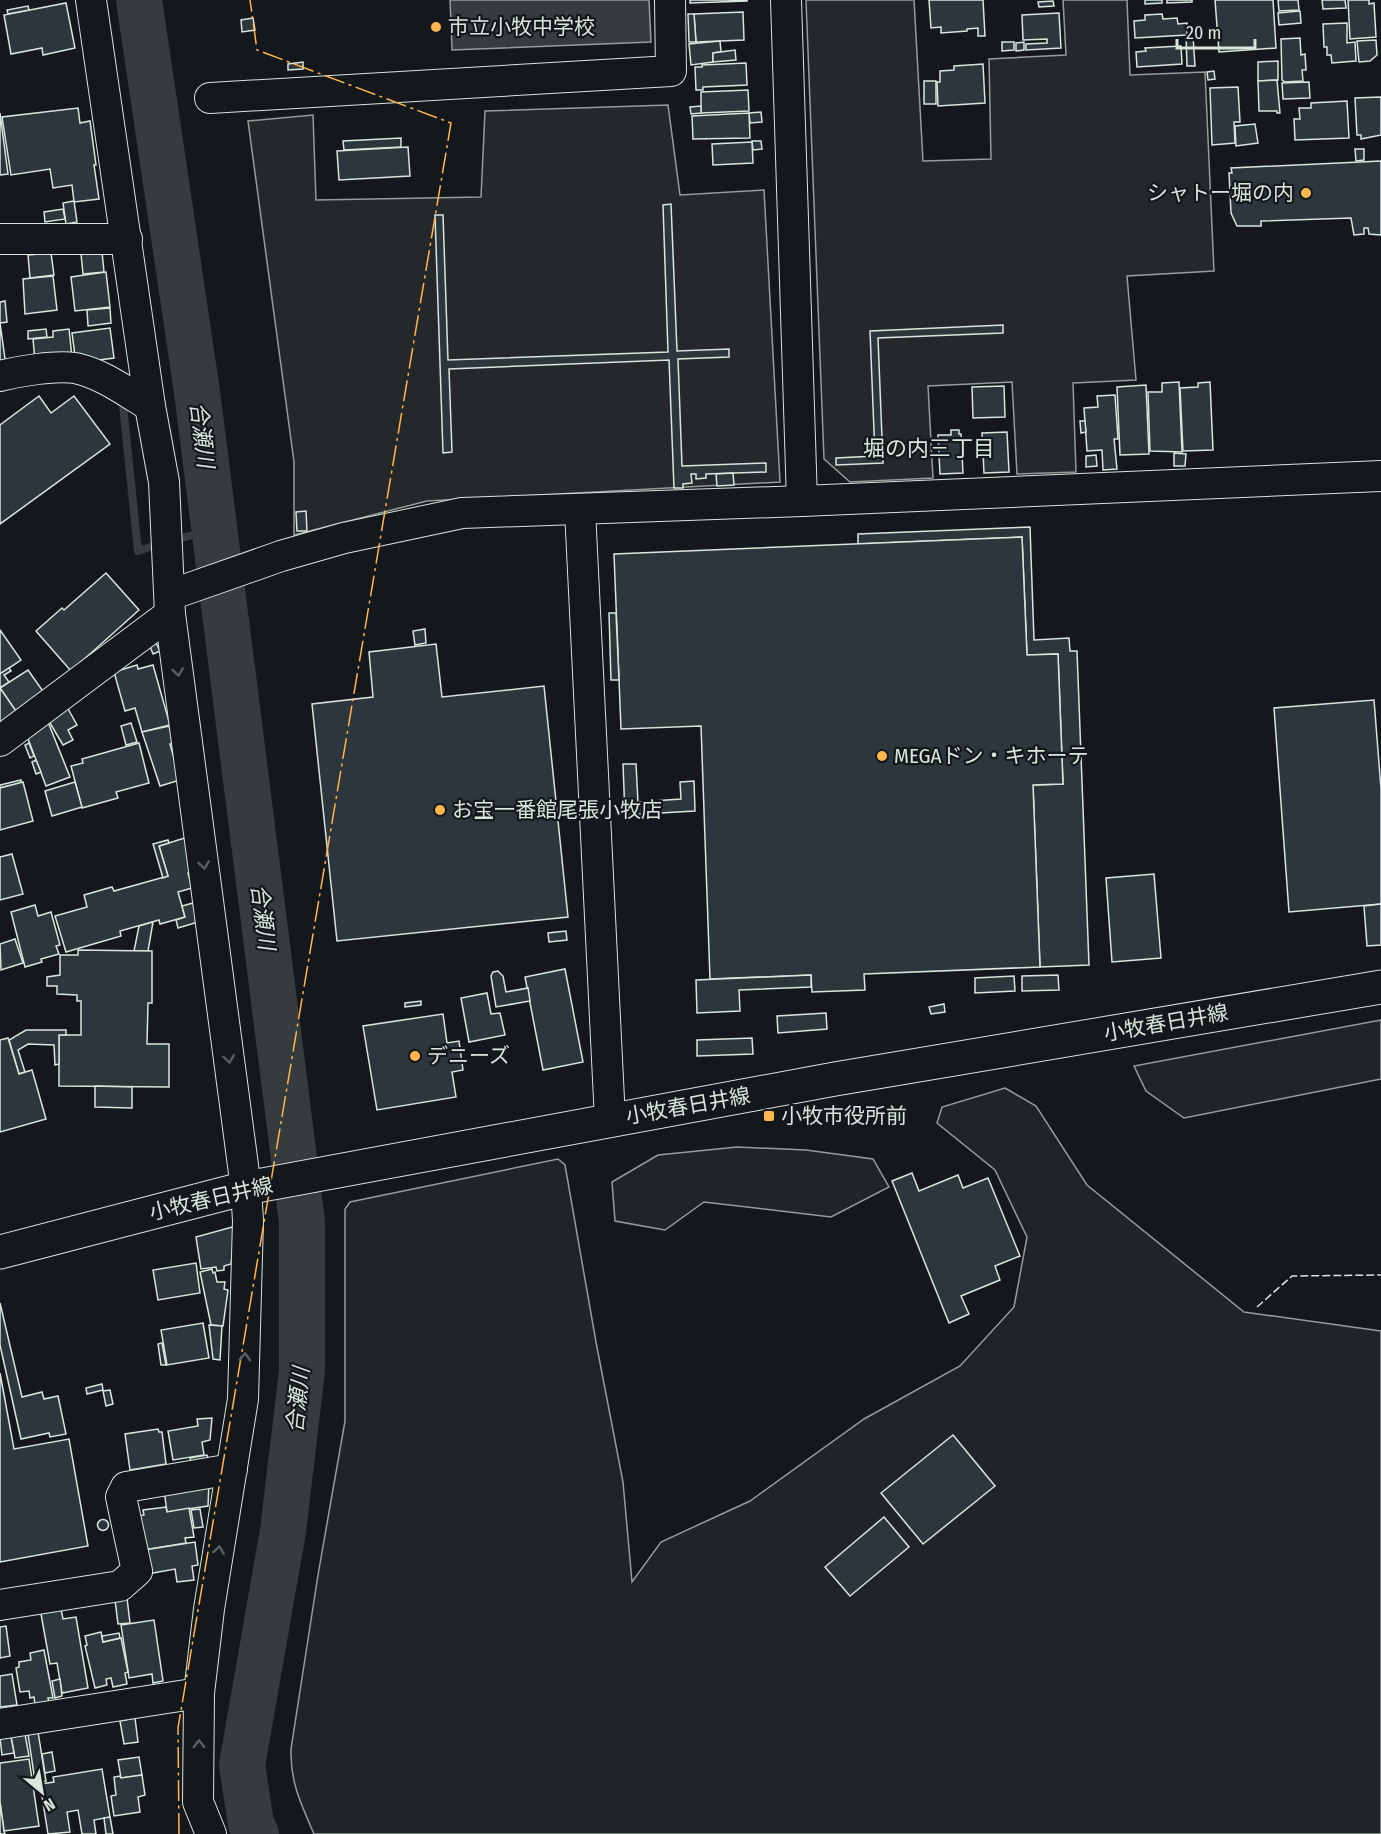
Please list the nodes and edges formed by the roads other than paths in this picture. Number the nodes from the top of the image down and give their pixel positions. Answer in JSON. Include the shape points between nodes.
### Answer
{"nodes":[{"id":1,"x":91,"y":0,"type":"edge"},
{"id":2,"x":670,"y":0,"type":"edge"},
{"id":3,"x":786,"y":0,"type":"edge"},
{"id":4,"x":210,"y":98,"type":"dead end"},
{"id":5,"x":0,"y":239,"type":"edge"},
{"id":6,"x":127,"y":239,"type":"junction"},
{"id":7,"x":0,"y":376,"type":"edge"},
{"id":8,"x":150,"y":406,"type":"junction"},
{"id":9,"x":1381,"y":476,"type":"edge"},
{"id":10,"x":802,"y":501,"type":"junction"},
{"id":11,"x":580,"y":510,"type":"junction"},
{"id":12,"x":172,"y":601,"type":"junction"},
{"id":13,"x":0,"y":741,"type":"edge"},
{"id":14,"x":1381,"y":987,"type":"edge"},
{"id":15,"x":610,"y":1120,"type":"junction"},
{"id":16,"x":258,"y":1186,"type":"junction"},
{"id":17,"x":0,"y":1252,"type":"edge"},
{"id":18,"x":232,"y":1469,"type":"junction"},
{"id":19,"x":0,"y":1605,"type":"edge"},
{"id":20,"x":199,"y":1693,"type":"junction"},
{"id":21,"x":0,"y":1724,"type":"edge"},
{"id":22,"x":211,"y":1834,"type":"edge"}],
"edges":[{"from":1,"to":6,"type":"street"},
{"from":2,"to":4,"type":"street","via":[[671,71]]},
{"from":3,"to":10,"type":"street"},
{"from":5,"to":6,"type":"street"},
{"from":6,"to":8,"type":"street"},
{"from":7,"to":8,"type":"street","via":[[27,370],[75,368],[108,381]]},
{"from":8,"to":12,"type":"street","via":[[164,482]]},
{"from":9,"to":10,"type":"street"},
{"from":10,"to":11,"type":"street"},
{"from":11,"to":12,"type":"street","via":[[462,513],[344,538],[280,556]]},
{"from":11,"to":15,"type":"street"},
{"from":12,"to":13,"type":"street"},
{"from":12,"to":16,"type":"street","one_way":true},
{"from":14,"to":15,"type":"main road","name":"小牧春日井線"},
{"from":15,"to":16,"type":"main road","name":"小牧春日井線"},
{"from":16,"to":17,"type":"main road","name":"小牧春日井線"},
{"from":18,"to":16,"type":"street","one_way":true,"via":[[243,1399],[248,1221]]},
{"from":18,"to":19,"type":"street","via":[[126,1486],[121,1497],[137,1571],[120,1586]]},
{"from":20,"to":18,"type":"street","one_way":true},
{"from":20,"to":21,"type":"street"},
{"from":22,"to":20,"type":"street","one_way":true,"via":[[198,1802]]}]}
